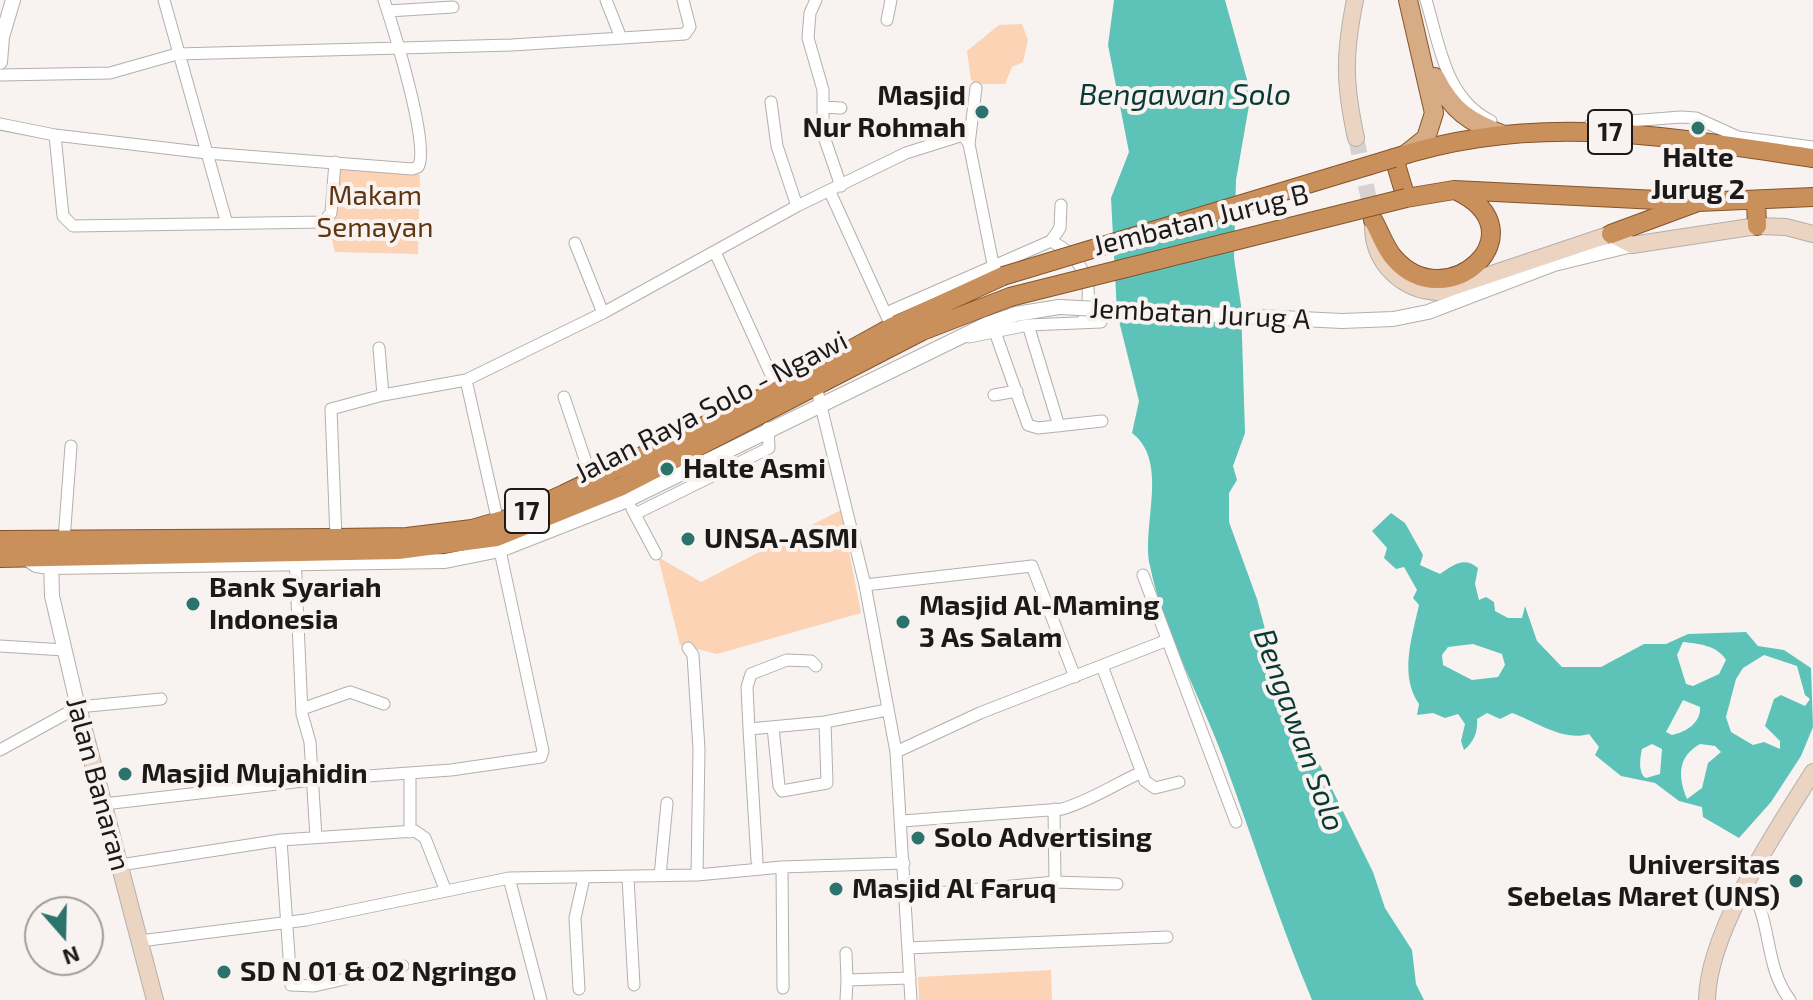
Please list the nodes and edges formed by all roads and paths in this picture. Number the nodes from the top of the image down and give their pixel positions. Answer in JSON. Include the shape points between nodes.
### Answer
{"nodes":[{"id":1,"x":13,"y":0,"type":"edge"},
{"id":2,"x":164,"y":0,"type":"edge"},
{"id":3,"x":606,"y":0,"type":"edge"},
{"id":4,"x":683,"y":0,"type":"edge"},
{"id":5,"x":816,"y":0,"type":"edge"},
{"id":6,"x":891,"y":0,"type":"edge"},
{"id":7,"x":1408,"y":0,"type":"edge"},
{"id":8,"x":1426,"y":0,"type":"edge"},
{"id":9,"x":1355,"y":4,"type":"edge"},
{"id":10,"x":386,"y":6,"type":"edge"},
{"id":11,"x":453,"y":7,"type":"dead end"},
{"id":12,"x":887,"y":20,"type":"dead end"},
{"id":13,"x":1,"y":36,"type":"edge"},
{"id":14,"x":621,"y":38,"type":"junction"},
{"id":15,"x":1420,"y":41,"type":"junction"},
{"id":16,"x":399,"y":48,"type":"junction"},
{"id":17,"x":177,"y":54,"type":"junction"},
{"id":18,"x":0,"y":62,"type":"edge"},
{"id":19,"x":0,"y":75,"type":"edge"},
{"id":20,"x":976,"y":88,"type":"dead end"},
{"id":21,"x":771,"y":102,"type":"dead end"},
{"id":22,"x":823,"y":107,"type":"junction"},
{"id":23,"x":841,"y":108,"type":"dead end"},
{"id":24,"x":0,"y":124,"type":"edge"},
{"id":25,"x":55,"y":135,"type":"junction"},
{"id":26,"x":1504,"y":135,"type":"junction"},
{"id":27,"x":1356,"y":138,"type":"tunnel mouth"},
{"id":28,"x":969,"y":144,"type":"junction"},
{"id":29,"x":1749,"y":144,"type":"junction"},
{"id":30,"x":1813,"y":147,"type":"edge"},
{"id":31,"x":207,"y":153,"type":"junction"},
{"id":32,"x":1400,"y":156,"type":"junction"},
{"id":33,"x":1813,"y":158,"type":"edge"},
{"id":34,"x":335,"y":162,"type":"junction"},
{"id":35,"x":841,"y":186,"type":"junction"},
{"id":36,"x":1454,"y":190,"type":"junction"},
{"id":37,"x":830,"y":192,"type":"junction"},
{"id":38,"x":1813,"y":197,"type":"edge"},
{"id":39,"x":1406,"y":198,"type":"junction"},
{"id":40,"x":1756,"y":200,"type":"junction"},
{"id":41,"x":1698,"y":202,"type":"junction"},
{"id":42,"x":1061,"y":205,"type":"dead end"},
{"id":43,"x":797,"y":206,"type":"junction"},
{"id":44,"x":1373,"y":220,"type":"joint"},
{"id":45,"x":227,"y":224,"type":"junction"},
{"id":46,"x":1757,"y":226,"type":"junction"},
{"id":47,"x":1611,"y":234,"type":"junction"},
{"id":48,"x":1813,"y":234,"type":"edge"},
{"id":49,"x":1051,"y":241,"type":"junction"},
{"id":50,"x":575,"y":243,"type":"dead end"},
{"id":51,"x":1632,"y":245,"type":"junction"},
{"id":52,"x":715,"y":252,"type":"junction"},
{"id":53,"x":998,"y":270,"type":"junction"},
{"id":54,"x":1459,"y":294,"type":"junction"},
{"id":55,"x":1010,"y":297,"type":"joint"},
{"id":56,"x":603,"y":313,"type":"junction"},
{"id":57,"x":1079,"y":322,"type":"junction"},
{"id":58,"x":1101,"y":322,"type":"dead end"},
{"id":59,"x":1028,"y":325,"type":"junction"},
{"id":60,"x":995,"y":332,"type":"junction"},
{"id":61,"x":898,"y":334,"type":"junction"},
{"id":62,"x":960,"y":339,"type":"junction"},
{"id":63,"x":379,"y":348,"type":"dead end"},
{"id":64,"x":466,"y":380,"type":"junction"},
{"id":65,"x":778,"y":390,"type":"junction"},
{"id":66,"x":1017,"y":391,"type":"junction"},
{"id":67,"x":383,"y":395,"type":"junction"},
{"id":68,"x":818,"y":395,"type":"junction"},
{"id":69,"x":994,"y":395,"type":"dead end"},
{"id":70,"x":564,"y":397,"type":"dead end"},
{"id":71,"x":1102,"y":421,"type":"dead end"},
{"id":72,"x":1059,"y":426,"type":"junction"},
{"id":73,"x":768,"y":428,"type":"junction"},
{"id":74,"x":71,"y":446,"type":"dead end"},
{"id":75,"x":674,"y":468,"type":"junction"},
{"id":76,"x":592,"y":480,"type":"junction"},
{"id":77,"x":624,"y":493,"type":"junction"},
{"id":78,"x":635,"y":514,"type":"junction"},
{"id":79,"x":498,"y":536,"type":"junction"},
{"id":80,"x":336,"y":538,"type":"junction"},
{"id":81,"x":0,"y":540,"type":"edge"},
{"id":82,"x":64,"y":540,"type":"junction"},
{"id":83,"x":656,"y":554,"type":"dead end"},
{"id":84,"x":0,"y":558,"type":"edge"},
{"id":85,"x":295,"y":559,"type":"junction"},
{"id":86,"x":50,"y":562,"type":"junction"},
{"id":87,"x":1143,"y":575,"type":"dead end"},
{"id":88,"x":865,"y":585,"type":"junction"},
{"id":89,"x":1165,"y":641,"type":"junction"},
{"id":90,"x":0,"y":646,"type":"edge"},
{"id":91,"x":688,"y":648,"type":"dead end"},
{"id":92,"x":64,"y":650,"type":"junction"},
{"id":93,"x":816,"y":666,"type":"dead end"},
{"id":94,"x":1102,"y":666,"type":"junction"},
{"id":95,"x":1075,"y":677,"type":"junction"},
{"id":96,"x":161,"y":699,"type":"dead end"},
{"id":97,"x":384,"y":704,"type":"dead end"},
{"id":98,"x":78,"y":707,"type":"junction"},
{"id":99,"x":302,"y":709,"type":"junction"},
{"id":100,"x":887,"y":710,"type":"junction"},
{"id":101,"x":825,"y":722,"type":"junction"},
{"id":102,"x":773,"y":727,"type":"junction"},
{"id":103,"x":749,"y":729,"type":"junction"},
{"id":104,"x":0,"y":750,"type":"edge"},
{"id":105,"x":896,"y":752,"type":"junction"},
{"id":106,"x":1142,"y":772,"type":"junction"},
{"id":107,"x":1813,"y":772,"type":"edge"},
{"id":108,"x":410,"y":773,"type":"junction"},
{"id":109,"x":312,"y":780,"type":"junction"},
{"id":110,"x":1179,"y":782,"type":"dead end"},
{"id":111,"x":667,"y":803,"type":"dead end"},
{"id":112,"x":104,"y":804,"type":"junction"},
{"id":113,"x":1054,"y":809,"type":"junction"},
{"id":114,"x":902,"y":821,"type":"junction"},
{"id":115,"x":1236,"y":822,"type":"dead end"},
{"id":116,"x":410,"y":832,"type":"junction"},
{"id":117,"x":316,"y":837,"type":"junction"},
{"id":118,"x":281,"y":840,"type":"junction"},
{"id":119,"x":757,"y":861,"type":"dead end"},
{"id":120,"x":904,"y":863,"type":"junction"},
{"id":121,"x":120,"y":865,"type":"junction"},
{"id":122,"x":782,"y":867,"type":"junction"},
{"id":123,"x":697,"y":875,"type":"junction"},
{"id":124,"x":660,"y":876,"type":"junction"},
{"id":125,"x":509,"y":878,"type":"junction"},
{"id":126,"x":584,"y":878,"type":"junction"},
{"id":127,"x":628,"y":878,"type":"junction"},
{"id":128,"x":1055,"y":882,"type":"junction"},
{"id":129,"x":1117,"y":884,"type":"dead end"},
{"id":130,"x":1748,"y":885,"type":"junction"},
{"id":131,"x":445,"y":889,"type":"junction"},
{"id":132,"x":905,"y":896,"type":"junction"},
{"id":133,"x":286,"y":922,"type":"junction"},
{"id":134,"x":1167,"y":937,"type":"dead end"},
{"id":135,"x":140,"y":941,"type":"junction"},
{"id":136,"x":908,"y":948,"type":"junction"},
{"id":137,"x":846,"y":953,"type":"dead end"},
{"id":138,"x":403,"y":966,"type":"dead end"},
{"id":139,"x":910,"y":978,"type":"junction"},
{"id":140,"x":847,"y":980,"type":"junction"},
{"id":141,"x":634,"y":985,"type":"dead end"},
{"id":142,"x":783,"y":988,"type":"dead end"},
{"id":143,"x":579,"y":989,"type":"dead end"},
{"id":144,"x":155,"y":1000,"type":"edge"},
{"id":145,"x":541,"y":1000,"type":"edge"},
{"id":146,"x":846,"y":1000,"type":"edge"},
{"id":147,"x":911,"y":1000,"type":"edge"},
{"id":148,"x":1707,"y":1000,"type":"edge"},
{"id":149,"x":1790,"y":1000,"type":"edge"}],
"edges":[{"from":1,"to":13,"type":"street"},
{"from":2,"to":17,"type":"street"},
{"from":3,"to":14,"type":"street"},
{"from":4,"to":14,"type":"street","via":[[688,32]]},
{"from":5,"to":22,"type":"street","via":[[807,30]]},
{"from":6,"to":12,"type":"street"},
{"from":7,"to":15,"type":"main road"},
{"from":8,"to":29,"type":"street","via":[[1451,85],[1467,106],[1502,126],[1696,118]]},
{"from":9,"to":27,"type":"main road","via":[[1345,51]]},
{"from":10,"to":11,"type":"street"},
{"from":10,"to":16,"type":"street"},
{"from":13,"to":18,"type":"street"},
{"from":14,"to":16,"type":"street"},
{"from":15,"to":26,"type":"main road","via":[[1454,110],[1469,122]]},
{"from":15,"to":32,"type":"main road","via":[[1434,113],[1426,138]]},
{"from":16,"to":17,"type":"street"},
{"from":16,"to":34,"type":"street","via":[[421,163],[412,169]]},
{"from":17,"to":19,"type":"street","via":[[110,73]]},
{"from":17,"to":31,"type":"street"},
{"from":20,"to":28,"type":"street"},
{"from":21,"to":43,"type":"street","via":[[777,146]]},
{"from":22,"to":23,"type":"street"},
{"from":22,"to":35,"type":"street","via":[[823,134]]},
{"from":24,"to":25,"type":"street"},
{"from":25,"to":31,"type":"street"},
{"from":25,"to":45,"type":"street","via":[[68,224]]},
{"from":26,"to":29,"type":"highway","number":"17","via":[[1644,133]]},
{"from":26,"to":32,"type":"highway","number":"17"},
{"from":28,"to":35,"type":"street","via":[[963,135],[935,142]]},
{"from":28,"to":53,"type":"street"},
{"from":29,"to":30,"type":"street"},
{"from":29,"to":33,"type":"highway","number":"17"},
{"from":31,"to":34,"type":"street"},
{"from":31,"to":45,"type":"street"},
{"from":32,"to":39,"type":"highway"},
{"from":32,"to":53,"type":"highway","number":"17","bridge":true},
{"from":34,"to":45,"type":"street","via":[[327,220]]},
{"from":35,"to":37,"type":"street"},
{"from":36,"to":39,"type":"highway","number":"17"},
{"from":36,"to":41,"type":"highway","number":"17"},
{"from":36,"to":44,"type":"highway","via":[[1484,212],[1491,235],[1481,261],[1456,276],[1431,278],[1410,272],[1391,256]]},
{"from":37,"to":43,"type":"street"},
{"from":37,"to":61,"type":"street"},
{"from":38,"to":40,"type":"highway","number":"17"},
{"from":39,"to":55,"type":"highway","name":"Jembatan Jurug B","number":"17","bridge":true},
{"from":40,"to":41,"type":"highway","number":"17"},
{"from":40,"to":46,"type":"highway"},
{"from":41,"to":47,"type":"highway"},
{"from":42,"to":49,"type":"street","via":[[1060,228]]},
{"from":43,"to":52,"type":"street"},
{"from":44,"to":54,"type":"main road","via":[[1377,249],[1389,270],[1427,291]]},
{"from":46,"to":48,"type":"main road"},
{"from":46,"to":51,"type":"main road"},
{"from":47,"to":51,"type":"main road"},
{"from":47,"to":54,"type":"main road"},
{"from":49,"to":53,"type":"street"},
{"from":49,"to":57,"type":"street","via":[[1072,254],[1085,273],[1088,299]]},
{"from":50,"to":56,"type":"street"},
{"from":51,"to":54,"type":"street","name":"Jembatan Jurug A"},
{"from":52,"to":56,"type":"street"},
{"from":52,"to":65,"type":"street"},
{"from":53,"to":61,"type":"highway","name":"Jalan Raya Solo - Ngawi","number":"17"},
{"from":54,"to":62,"type":"street","name":"Jembatan Jurug A","bridge":true,"via":[[1393,319],[1342,321],[1059,307],[1016,314]]},
{"from":55,"to":61,"type":"highway","name":"Jalan Raya Solo - Ngawi","number":"17"},
{"from":56,"to":64,"type":"street"},
{"from":57,"to":58,"type":"street"},
{"from":57,"to":59,"type":"street"},
{"from":59,"to":60,"type":"street"},
{"from":59,"to":72,"type":"street"},
{"from":60,"to":62,"type":"street"},
{"from":60,"to":66,"type":"street"},
{"from":61,"to":62,"type":"street","name":"Jembatan Jurug A"},
{"from":61,"to":65,"type":"highway","name":"Jalan Raya Solo - Ngawi","number":"17"},
{"from":61,"to":68,"type":"highway","name":"Jalan Raya Solo - Ngawi","number":"17"},
{"from":63,"to":67,"type":"street"},
{"from":64,"to":67,"type":"street"},
{"from":64,"to":79,"type":"street"},
{"from":65,"to":76,"type":"highway","name":"Jalan Raya Solo - Ngawi","number":"17"},
{"from":66,"to":69,"type":"street"},
{"from":66,"to":72,"type":"street","via":[[1028,425]]},
{"from":67,"to":80,"type":"street","via":[[329,412]]},
{"from":68,"to":73,"type":"street"},
{"from":68,"to":75,"type":"highway","name":"Jalan Raya Solo - Ngawi","number":"17"},
{"from":68,"to":88,"type":"street"},
{"from":70,"to":76,"type":"street"},
{"from":71,"to":72,"type":"street"},
{"from":73,"to":75,"type":"street"},
{"from":73,"to":78,"type":"street","via":[[770,447]]},
{"from":74,"to":82,"type":"street"},
{"from":75,"to":77,"type":"highway","name":"Jalan Raya Solo - Ngawi","number":"17"},
{"from":76,"to":79,"type":"highway","name":"Jalan Raya Solo - Ngawi","number":"17"},
{"from":77,"to":78,"type":"street"},
{"from":77,"to":79,"type":"highway","name":"Jalan Raya Solo - Ngawi","number":"17","via":[[569,517]]},
{"from":78,"to":83,"type":"street"},
{"from":79,"to":80,"type":"highway","name":"Jalan Raya Solo - Ngawi","number":"17","via":[[472,529]]},
{"from":79,"to":85,"type":"highway","name":"Jalan Raya Solo - Ngawi","number":"17","via":[[399,556]]},
{"from":79,"to":108,"type":"street","via":[[541,757]]},
{"from":80,"to":82,"type":"highway","name":"Jalan Raya Solo - Ngawi","number":"17"},
{"from":81,"to":82,"type":"highway","name":"Jalan Raya Solo - Ngawi","number":"17"},
{"from":84,"to":86,"type":"highway","name":"Jalan Raya Solo - Ngawi","number":"17"},
{"from":85,"to":86,"type":"highway","name":"Jalan Raya Solo - Ngawi","number":"17"},
{"from":85,"to":99,"type":"street"},
{"from":86,"to":92,"type":"street","name":"Jalan Banaran"},
{"from":87,"to":89,"type":"street"},
{"from":88,"to":95,"type":"street","via":[[1032,566]]},
{"from":88,"to":100,"type":"street"},
{"from":89,"to":94,"type":"street"},
{"from":89,"to":115,"type":"street"},
{"from":90,"to":92,"type":"street"},
{"from":91,"to":123,"type":"street","via":[[693,655],[699,749]]},
{"from":92,"to":98,"type":"street","name":"Jalan Banaran"},
{"from":93,"to":103,"type":"street","via":[[787,660],[751,674]]},
{"from":94,"to":95,"type":"street"},
{"from":94,"to":106,"type":"street"},
{"from":95,"to":105,"type":"street"},
{"from":96,"to":98,"type":"street"},
{"from":97,"to":99,"type":"street","via":[[350,692]]},
{"from":98,"to":104,"type":"street"},
{"from":98,"to":112,"type":"main road","name":"Jalan Banaran"},
{"from":99,"to":109,"type":"street"},
{"from":100,"to":101,"type":"street"},
{"from":100,"to":105,"type":"street"},
{"from":101,"to":102,"type":"street"},
{"from":101,"to":102,"type":"street","via":[[827,783],[782,791]]},
{"from":102,"to":103,"type":"street"},
{"from":103,"to":119,"type":"street"},
{"from":105,"to":114,"type":"street"},
{"from":106,"to":110,"type":"street","via":[[1149,787]]},
{"from":106,"to":113,"type":"street","via":[[1082,803]]},
{"from":107,"to":130,"type":"main road"},
{"from":108,"to":109,"type":"street"},
{"from":108,"to":116,"type":"street"},
{"from":109,"to":112,"type":"street"},
{"from":109,"to":117,"type":"street"},
{"from":111,"to":124,"type":"street"},
{"from":112,"to":121,"type":"main road","name":"Jalan Banaran"},
{"from":113,"to":114,"type":"street"},
{"from":113,"to":128,"type":"street"},
{"from":114,"to":120,"type":"street"},
{"from":116,"to":117,"type":"street"},
{"from":116,"to":131,"type":"street","via":[[425,838]]},
{"from":117,"to":118,"type":"street"},
{"from":118,"to":121,"type":"street"},
{"from":118,"to":133,"type":"street"},
{"from":120,"to":122,"type":"street"},
{"from":120,"to":132,"type":"street"},
{"from":121,"to":135,"type":"main road","name":"Jalan Banaran"},
{"from":122,"to":123,"type":"street"},
{"from":122,"to":142,"type":"street"},
{"from":123,"to":124,"type":"street"},
{"from":124,"to":127,"type":"street"},
{"from":125,"to":126,"type":"street"},
{"from":125,"to":131,"type":"street"},
{"from":125,"to":145,"type":"street"},
{"from":126,"to":127,"type":"street"},
{"from":126,"to":143,"type":"street","via":[[575,918]]},
{"from":127,"to":141,"type":"street"},
{"from":128,"to":129,"type":"street"},
{"from":128,"to":132,"type":"street"},
{"from":130,"to":148,"type":"main road","via":[[1715,946]]},
{"from":130,"to":149,"type":"street","via":[[1759,902],[1769,957]]},
{"from":131,"to":133,"type":"street"},
{"from":132,"to":136,"type":"street"},
{"from":133,"to":135,"type":"street"},
{"from":133,"to":138,"type":"street","via":[[294,987]]},
{"from":134,"to":136,"type":"street"},
{"from":135,"to":144,"type":"main road","name":"Jalan Banaran"},
{"from":136,"to":139,"type":"street"},
{"from":137,"to":140,"type":"street"},
{"from":139,"to":140,"type":"street"},
{"from":139,"to":147,"type":"street"},
{"from":140,"to":146,"type":"street"}]}
